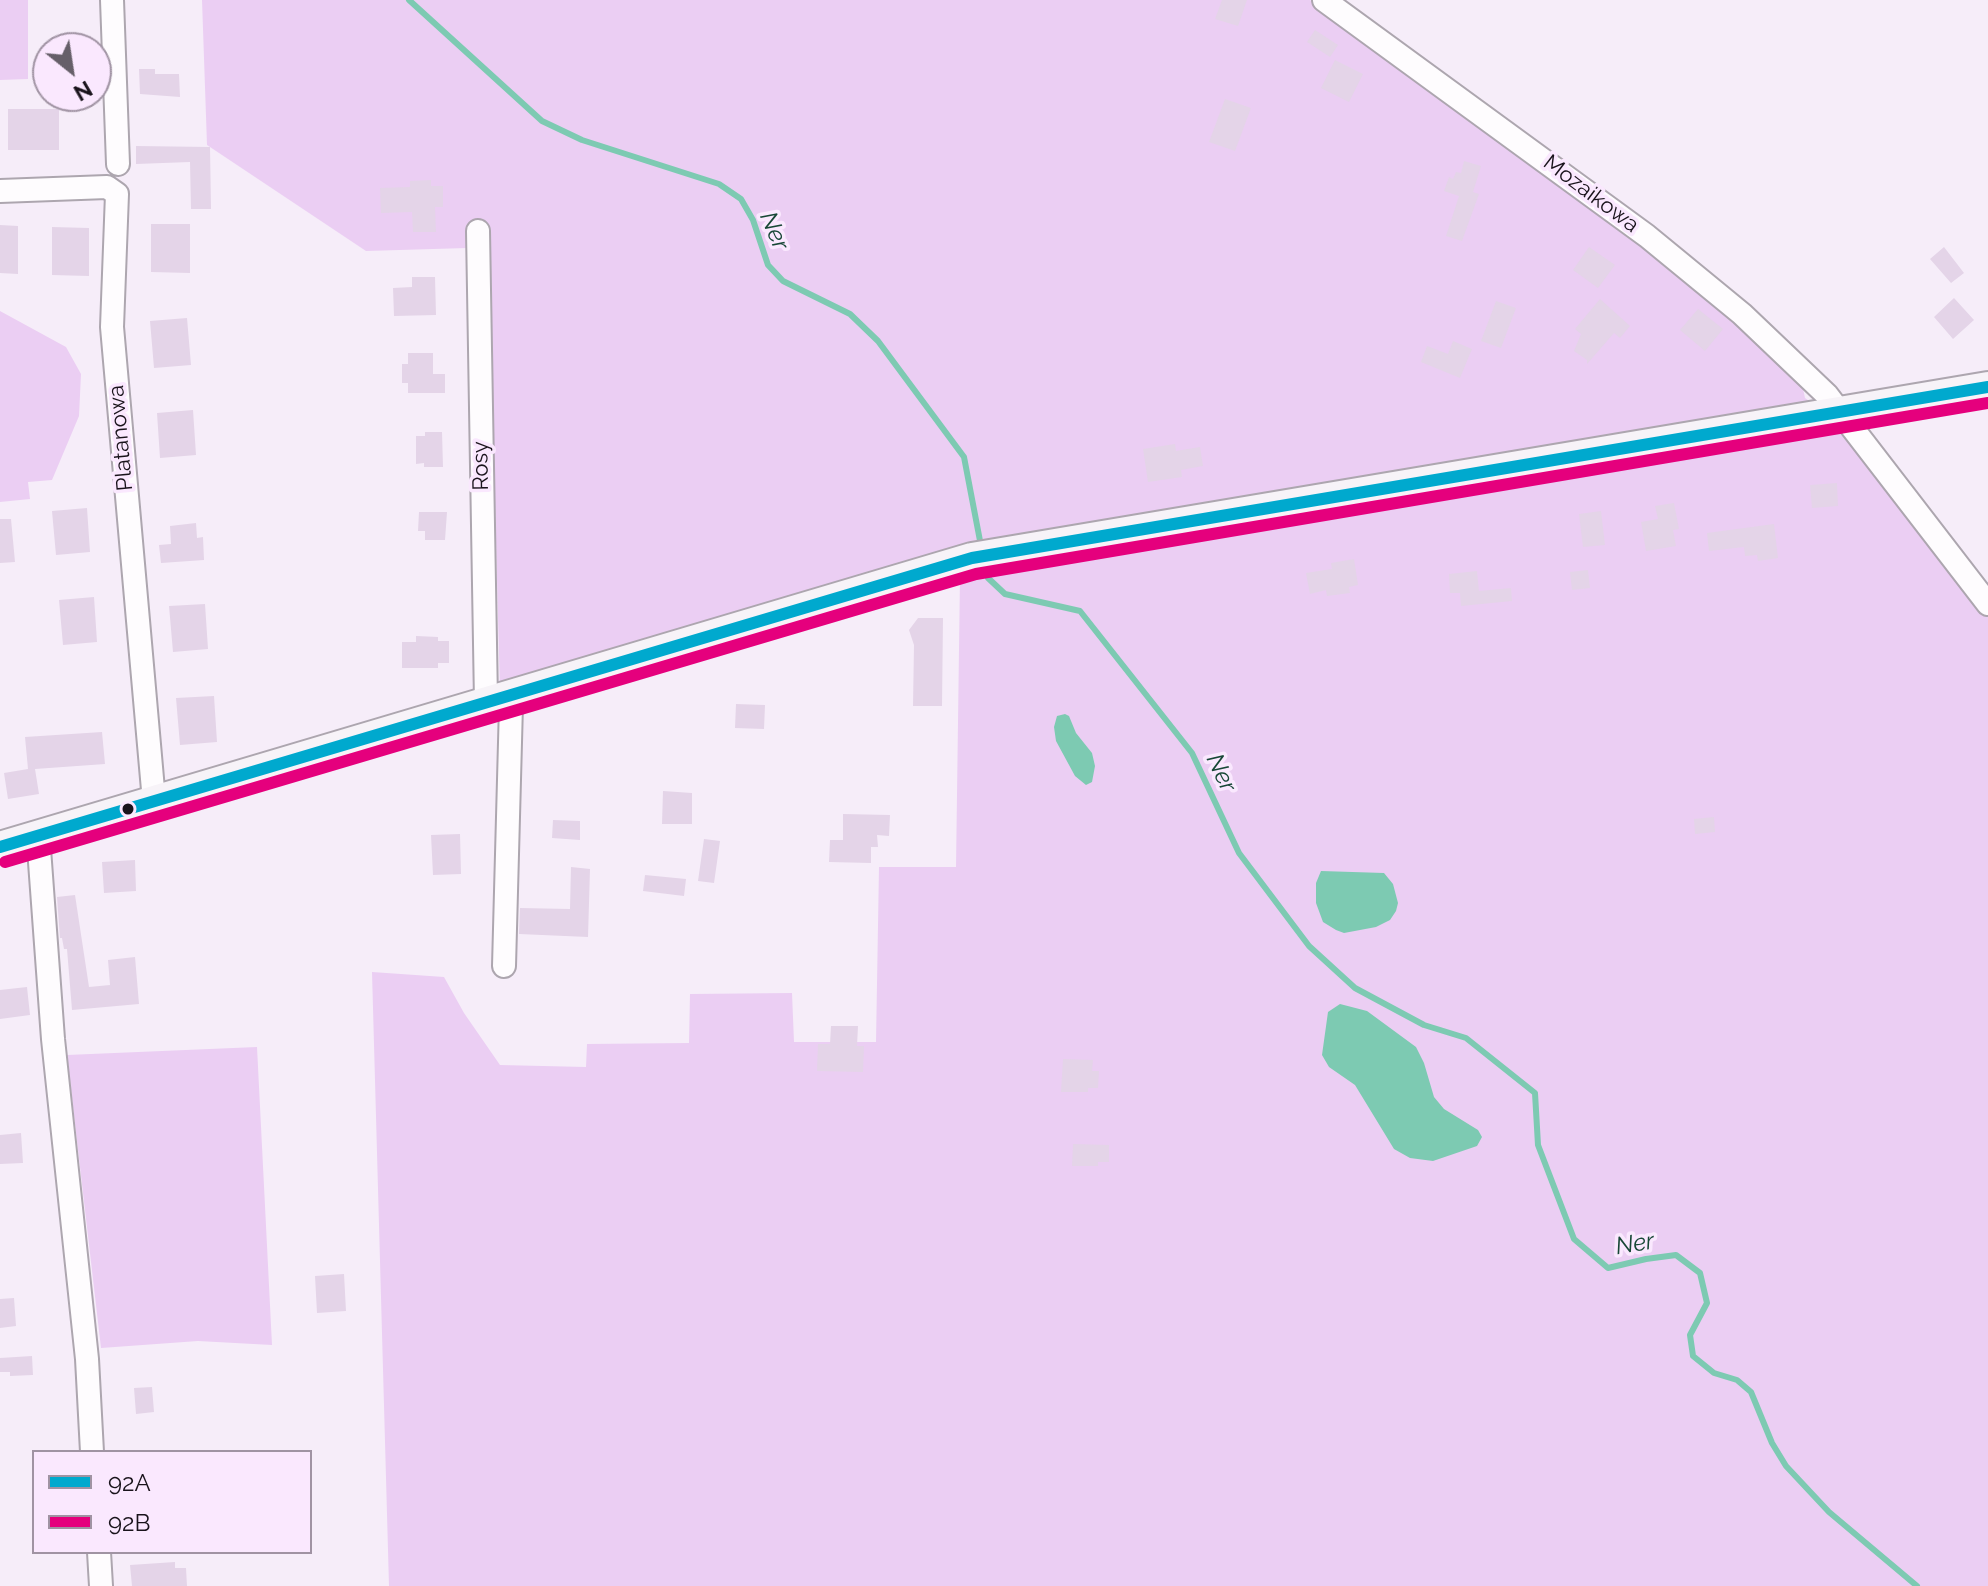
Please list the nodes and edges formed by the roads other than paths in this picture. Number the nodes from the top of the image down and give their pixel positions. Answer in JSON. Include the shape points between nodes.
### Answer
{"nodes":[{"id":1,"x":112,"y":0,"type":"edge"},
{"id":2,"x":1324,"y":0,"type":"edge"},
{"id":3,"x":118,"y":164,"type":"dead end"},
{"id":4,"x":0,"y":191,"type":"edge"},
{"id":5,"x":478,"y":231,"type":"dead end"},
{"id":6,"x":1988,"y":387,"type":"edge"},
{"id":7,"x":1838,"y":412,"type":"junction"},
{"id":8,"x":1988,"y":604,"type":"edge"},
{"id":9,"x":497,"y":699,"type":"junction"},
{"id":10,"x":154,"y":801,"type":"junction"},
{"id":11,"x":38,"y":835,"type":"junction"},
{"id":12,"x":0,"y":847,"type":"edge"},
{"id":13,"x":504,"y":966,"type":"dead end"},
{"id":14,"x":92,"y":1450,"type":"edge"},
{"id":15,"x":99,"y":1554,"type":"edge"},
{"id":16,"x":101,"y":1586,"type":"edge"}],
"edges":[{"from":1,"to":3,"type":"street"},
{"from":2,"to":7,"type":"street","name":"Mozaikowa","via":[[1647,236],[1813,378]]},
{"from":4,"to":10,"type":"street","name":"Platanowa","via":[[107,187],[117,194],[112,327]]},
{"from":5,"to":9,"type":"street","name":"Rosy"},
{"from":6,"to":7,"type":"street"},
{"from":7,"to":8,"type":"street","name":"Mozaikowa"},
{"from":7,"to":9,"type":"street","via":[[987,556]]},
{"from":9,"to":10,"type":"street"},
{"from":9,"to":13,"type":"street","name":"Rosy","via":[[511,705]]},
{"from":10,"to":11,"type":"street"},
{"from":11,"to":12,"type":"street"},
{"from":11,"to":14,"type":"street"},
{"from":15,"to":16,"type":"street"}]}
